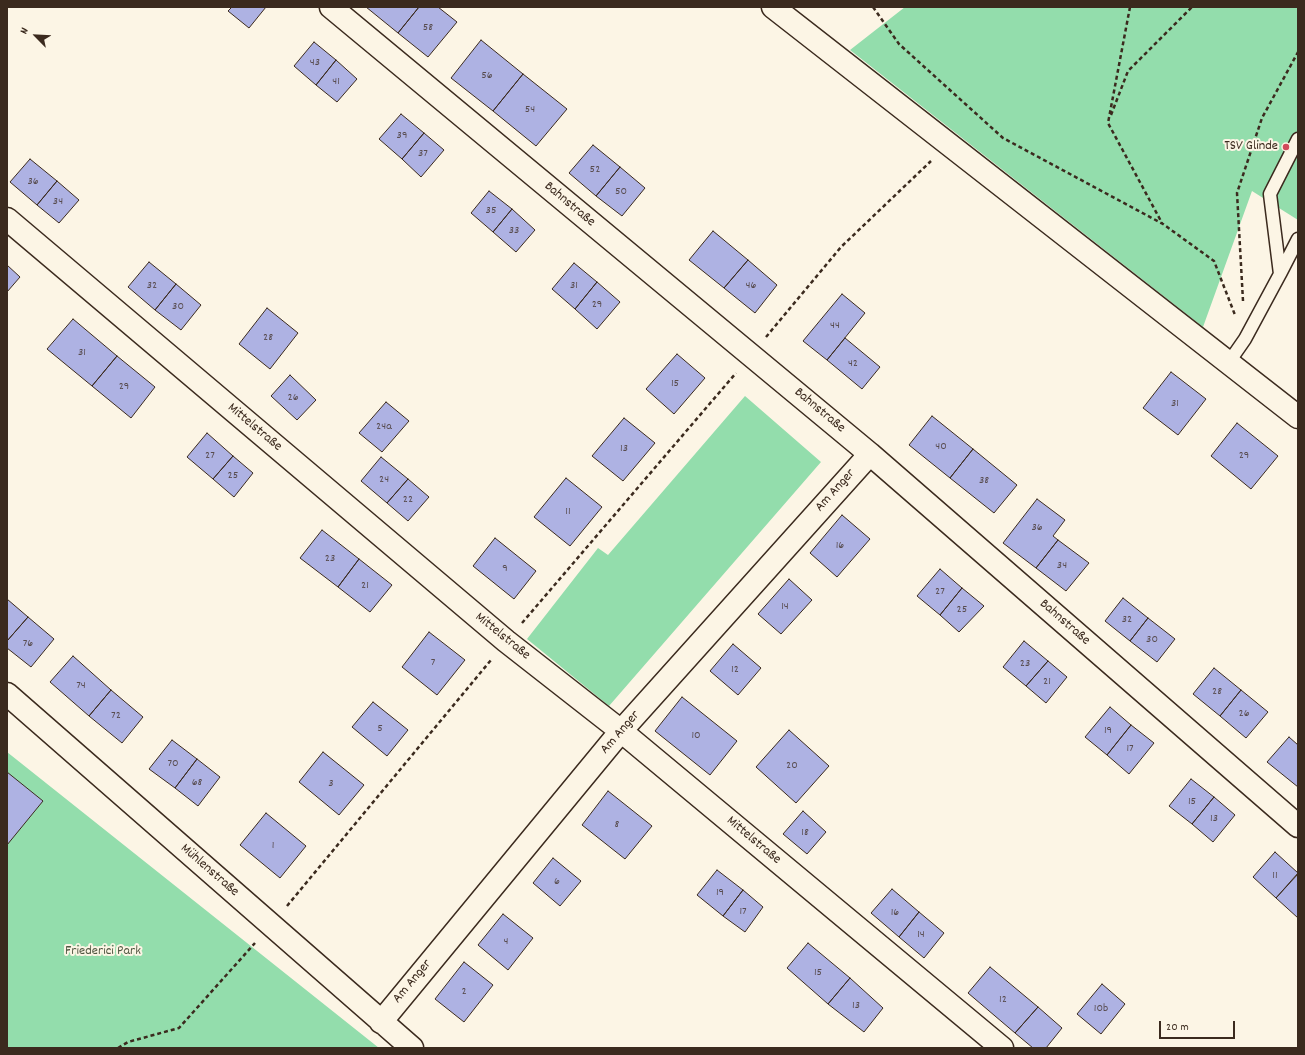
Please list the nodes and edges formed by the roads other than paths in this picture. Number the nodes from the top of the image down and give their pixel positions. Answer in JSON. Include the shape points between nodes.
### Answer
{"nodes":[{"id":1,"x":331,"y":7,"type":"edge"},
{"id":2,"x":773,"y":7,"type":"edge"},
{"id":3,"x":1298,"y":139,"type":"edge"},
{"id":4,"x":7,"y":219,"type":"edge"},
{"id":5,"x":1298,"y":239,"type":"edge"},
{"id":6,"x":1280,"y":274,"type":"junction"},
{"id":7,"x":1229,"y":362,"type":"junction"},
{"id":8,"x":1298,"y":417,"type":"edge"},
{"id":9,"x":870,"y":454,"type":"junction"},
{"id":10,"x":7,"y":694,"type":"edge"},
{"id":11,"x":621,"y":731,"type":"junction"},
{"id":12,"x":1298,"y":826,"type":"edge"},
{"id":13,"x":381,"y":1022,"type":"junction"},
{"id":14,"x":412,"y":1048,"type":"edge"},
{"id":15,"x":1002,"y":1048,"type":"edge"}],
"edges":[{"from":1,"to":9,"type":"street","name":"Bahnstraße"},
{"from":2,"to":7,"type":"street"},
{"from":3,"to":6,"type":"lane","via":[[1270,194]]},
{"from":4,"to":11,"type":"street","name":"Mittelstraße","via":[[506,641]]},
{"from":5,"to":6,"type":"lane"},
{"from":6,"to":7,"type":"lane","via":[[1245,339]]},
{"from":7,"to":8,"type":"street"},
{"from":9,"to":11,"type":"street","name":"Am Anger"},
{"from":9,"to":12,"type":"street","name":"Bahnstraße"},
{"from":10,"to":13,"type":"street","name":"Mühlenstraße"},
{"from":11,"to":13,"type":"street","name":"Am Anger"},
{"from":11,"to":15,"type":"street","name":"Mittelstraße"},
{"from":13,"to":14,"type":"street","name":"Mühlenstraße"}]}
